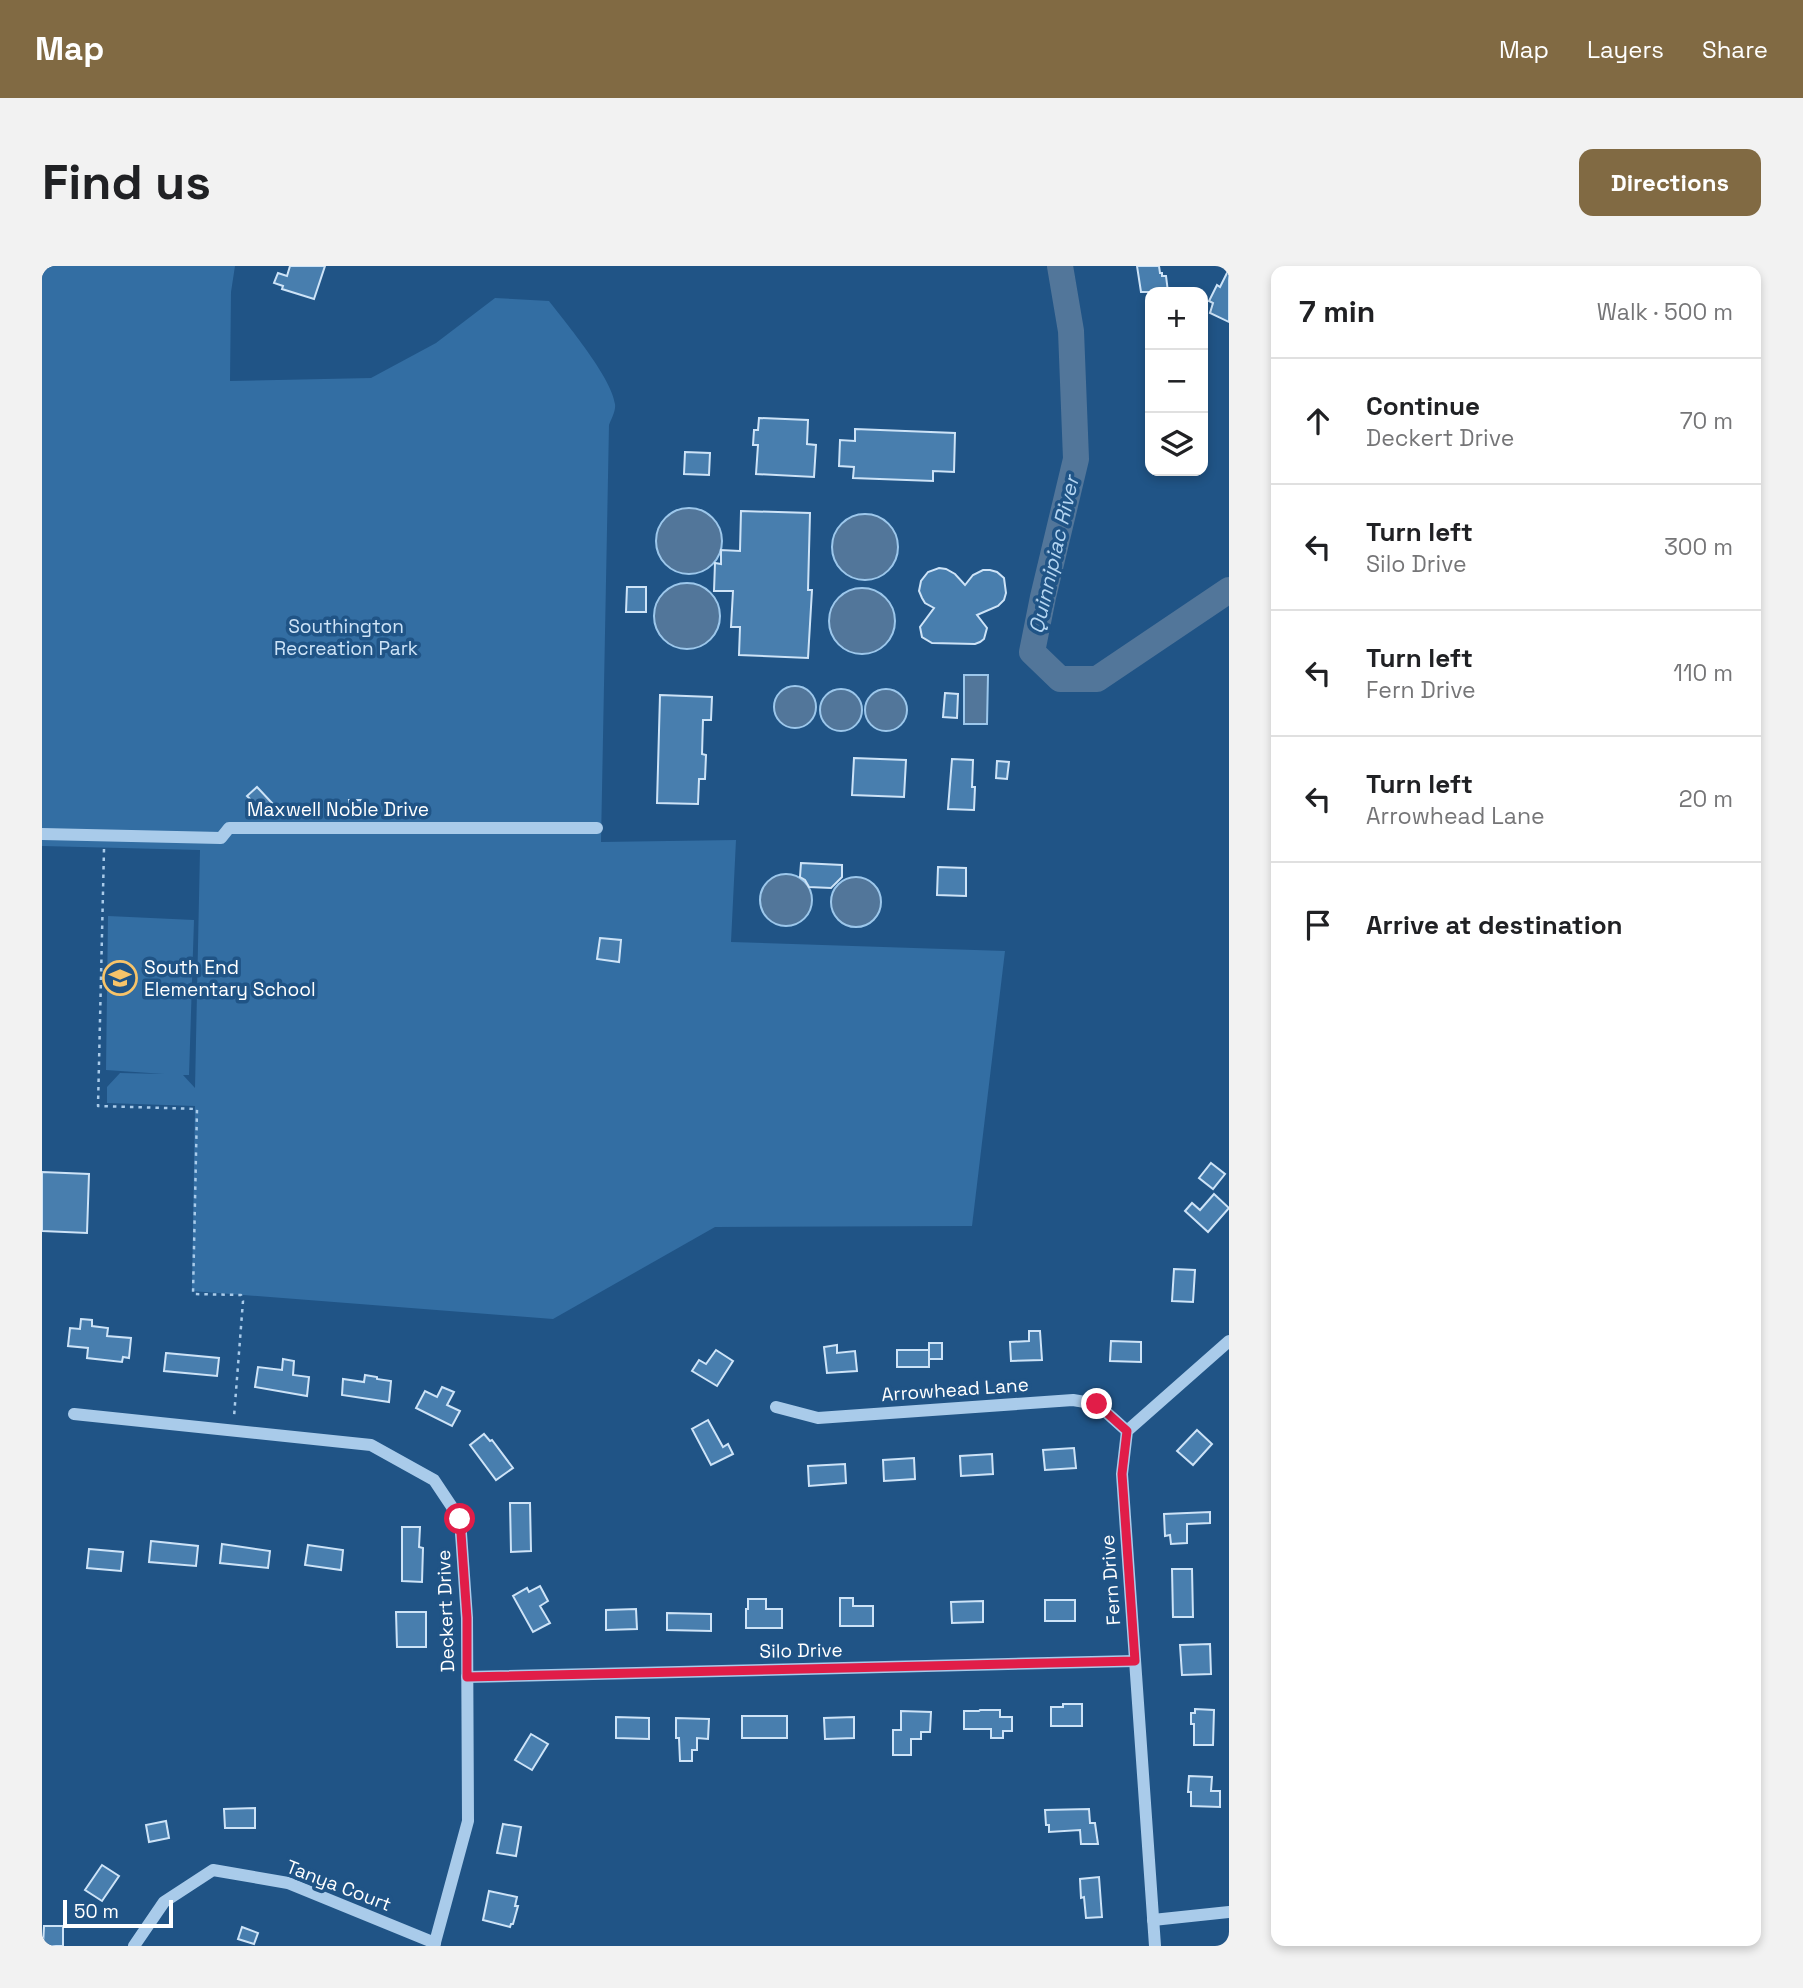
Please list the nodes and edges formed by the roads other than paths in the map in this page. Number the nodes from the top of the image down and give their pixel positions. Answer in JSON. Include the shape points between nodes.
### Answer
{"nodes":[{"id":1,"x":597,"y":828,"type":"dead end"},
{"id":2,"x":42,"y":834,"type":"edge"},
{"id":3,"x":1229,"y":1341,"type":"edge"},
{"id":4,"x":776,"y":1406,"type":"dead end"},
{"id":5,"x":74,"y":1414,"type":"dead end"},
{"id":6,"x":1127,"y":1431,"type":"junction"},
{"id":7,"x":1135,"y":1661,"type":"junction"},
{"id":8,"x":467,"y":1677,"type":"junction"},
{"id":9,"x":1229,"y":1912,"type":"edge"},
{"id":10,"x":1153,"y":1920,"type":"junction"},
{"id":11,"x":435,"y":1945,"type":"edge"},
{"id":12,"x":134,"y":1946,"type":"edge"},
{"id":13,"x":1155,"y":1946,"type":"edge"}],
"edges":[{"from":1,"to":2,"type":"street","name":"Maxwell Noble Drive","via":[[229,828],[221,838]]},
{"from":3,"to":6,"type":"street"},
{"from":4,"to":6,"type":"street","name":"Arrowhead Lane","via":[[818,1418],[1073,1400],[1097,1404]]},
{"from":5,"to":8,"type":"street","name":"Deckert Drive","via":[[371,1445],[434,1480],[460,1519]]},
{"from":6,"to":7,"type":"street","name":"Fern Drive","via":[[1122,1474]]},
{"from":7,"to":8,"type":"street","name":"Silo Drive"},
{"from":7,"to":10,"type":"street","name":"Fern Drive"},
{"from":8,"to":11,"type":"street","name":"Deckert Drive","via":[[468,1821]]},
{"from":9,"to":10,"type":"street"},
{"from":10,"to":13,"type":"street","name":"Fern Drive"},
{"from":11,"to":12,"type":"street","name":"Tanya Court","via":[[288,1883],[213,1870],[164,1902]]}]}
